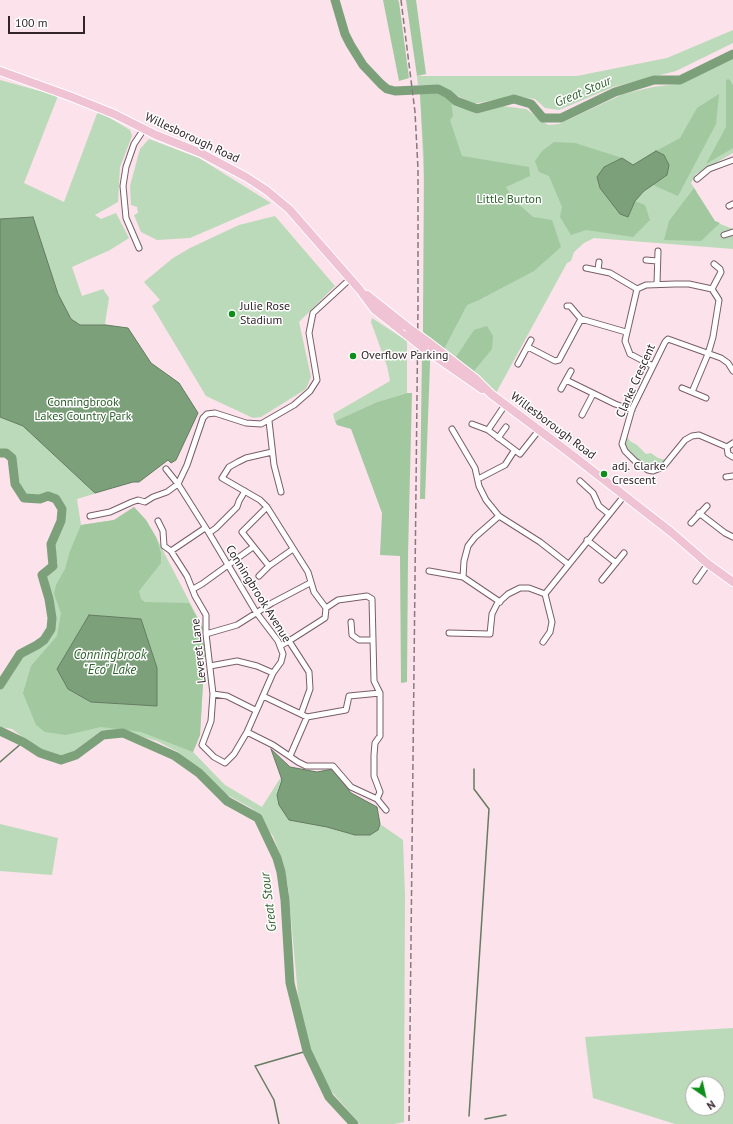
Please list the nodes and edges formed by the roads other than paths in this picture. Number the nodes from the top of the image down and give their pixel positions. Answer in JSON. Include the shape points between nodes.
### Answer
{"nodes":[{"id":1,"x":0,"y":72,"type":"edge"},
{"id":2,"x":144,"y":129,"type":"junction"},
{"id":3,"x":733,"y":160,"type":"edge"},
{"id":4,"x":698,"y":179,"type":"dead end"},
{"id":5,"x":733,"y":232,"type":"edge"},
{"id":6,"x":724,"y":235,"type":"dead end"},
{"id":7,"x":139,"y":248,"type":"dead end"},
{"id":8,"x":658,"y":250,"type":"dead end"},
{"id":9,"x":646,"y":260,"type":"dead end"},
{"id":10,"x":657,"y":260,"type":"junction"},
{"id":11,"x":599,"y":262,"type":"dead end"},
{"id":12,"x":714,"y":264,"type":"dead end"},
{"id":13,"x":586,"y":268,"type":"dead end"},
{"id":14,"x":598,"y":270,"type":"junction"},
{"id":15,"x":350,"y":279,"type":"junction"},
{"id":16,"x":657,"y":284,"type":"junction"},
{"id":17,"x":637,"y":289,"type":"junction"},
{"id":18,"x":712,"y":289,"type":"junction"},
{"id":19,"x":360,"y":290,"type":"junction"},
{"id":20,"x":567,"y":306,"type":"dead end"},
{"id":21,"x":582,"y":319,"type":"junction"},
{"id":22,"x":626,"y":332,"type":"junction"},
{"id":23,"x":532,"y":340,"type":"dead end"},
{"id":24,"x":427,"y":346,"type":"junction"},
{"id":25,"x":528,"y":347,"type":"junction"},
{"id":26,"x":708,"y":354,"type":"junction"},
{"id":27,"x":518,"y":364,"type":"dead end"},
{"id":28,"x":653,"y":366,"type":"junction"},
{"id":29,"x":571,"y":371,"type":"dead end"},
{"id":30,"x":733,"y":371,"type":"edge"},
{"id":31,"x":566,"y":380,"type":"junction"},
{"id":32,"x":682,"y":388,"type":"dead end"},
{"id":33,"x":561,"y":389,"type":"dead end"},
{"id":34,"x":692,"y":392,"type":"junction"},
{"id":35,"x":593,"y":394,"type":"junction"},
{"id":36,"x":706,"y":398,"type":"dead end"},
{"id":37,"x":505,"y":405,"type":"junction"},
{"id":38,"x":632,"y":410,"type":"junction"},
{"id":39,"x":582,"y":415,"type":"dead end"},
{"id":40,"x":269,"y":421,"type":"junction"},
{"id":41,"x":472,"y":424,"type":"dead end"},
{"id":42,"x":506,"y":427,"type":"dead end"},
{"id":43,"x":452,"y":428,"type":"dead end"},
{"id":44,"x":488,"y":430,"type":"junction"},
{"id":45,"x":539,"y":430,"type":"junction"},
{"id":46,"x":498,"y":438,"type":"junction"},
{"id":47,"x":733,"y":443,"type":"edge"},
{"id":48,"x":727,"y":447,"type":"junction"},
{"id":49,"x":514,"y":451,"type":"junction"},
{"id":50,"x":272,"y":452,"type":"junction"},
{"id":51,"x":733,"y":457,"type":"edge"},
{"id":52,"x":166,"y":469,"type":"dead end"},
{"id":53,"x":733,"y":476,"type":"edge"},
{"id":54,"x":726,"y":477,"type":"dead end"},
{"id":55,"x":478,"y":479,"type":"junction"},
{"id":56,"x":580,"y":481,"type":"dead end"},
{"id":57,"x":178,"y":484,"type":"junction"},
{"id":58,"x":245,"y":492,"type":"junction"},
{"id":59,"x":281,"y":492,"type":"dead end"},
{"id":60,"x":624,"y":496,"type":"junction"},
{"id":61,"x":706,"y":506,"type":"dead end"},
{"id":62,"x":267,"y":507,"type":"junction"},
{"id":63,"x":699,"y":513,"type":"junction"},
{"id":64,"x":609,"y":514,"type":"junction"},
{"id":65,"x":90,"y":516,"type":"dead end"},
{"id":66,"x":499,"y":516,"type":"junction"},
{"id":67,"x":158,"y":521,"type":"dead end"},
{"id":68,"x":691,"y":523,"type":"dead end"},
{"id":69,"x":207,"y":530,"type":"junction"},
{"id":70,"x":733,"y":537,"type":"edge"},
{"id":71,"x":587,"y":540,"type":"junction"},
{"id":72,"x":253,"y":547,"type":"junction"},
{"id":73,"x":293,"y":549,"type":"junction"},
{"id":74,"x":170,"y":550,"type":"junction"},
{"id":75,"x":624,"y":553,"type":"dead end"},
{"id":76,"x":616,"y":563,"type":"junction"},
{"id":77,"x":568,"y":564,"type":"junction"},
{"id":78,"x":708,"y":564,"type":"junction"},
{"id":79,"x":228,"y":566,"type":"junction"},
{"id":80,"x":269,"y":566,"type":"junction"},
{"id":81,"x":429,"y":571,"type":"dead end"},
{"id":82,"x":259,"y":576,"type":"dead end"},
{"id":83,"x":463,"y":577,"type":"junction"},
{"id":84,"x":602,"y":580,"type":"dead end"},
{"id":85,"x":696,"y":581,"type":"dead end"},
{"id":86,"x":733,"y":582,"type":"edge"},
{"id":87,"x":310,"y":583,"type":"junction"},
{"id":88,"x":193,"y":589,"type":"junction"},
{"id":89,"x":545,"y":594,"type":"junction"},
{"id":90,"x":500,"y":602,"type":"junction"},
{"id":91,"x":326,"y":608,"type":"junction"},
{"id":92,"x":256,"y":612,"type":"junction"},
{"id":93,"x":351,"y":622,"type":"dead end"},
{"id":94,"x":448,"y":633,"type":"dead end"},
{"id":95,"x":206,"y":634,"type":"junction"},
{"id":96,"x":373,"y":640,"type":"junction"},
{"id":97,"x":289,"y":641,"type":"junction"},
{"id":98,"x":543,"y":642,"type":"dead end"},
{"id":99,"x":280,"y":646,"type":"junction"},
{"id":100,"x":210,"y":666,"type":"junction"},
{"id":101,"x":273,"y":673,"type":"junction"},
{"id":102,"x":380,"y":693,"type":"junction"},
{"id":103,"x":213,"y":694,"type":"junction"},
{"id":104,"x":263,"y":696,"type":"junction"},
{"id":105,"x":255,"y":710,"type":"junction"},
{"id":106,"x":301,"y":714,"type":"junction"},
{"id":107,"x":307,"y":718,"type":"junction"},
{"id":108,"x":247,"y":732,"type":"junction"},
{"id":109,"x":290,"y":756,"type":"junction"},
{"id":110,"x":225,"y":763,"type":"joint"},
{"id":111,"x":377,"y":799,"type":"junction"},
{"id":112,"x":386,"y":810,"type":"dead end"}],
"edges":[{"from":1,"to":2,"type":"main road","name":"Willesborough Road","via":[[69,96]]},
{"from":2,"to":7,"type":"street","via":[[134,144],[123,186],[126,218]]},
{"from":2,"to":15,"type":"main road","name":"Willesborough Road","via":[[201,153],[266,190],[289,209]]},
{"from":3,"to":4,"type":"street","via":[[709,170]]},
{"from":5,"to":6,"type":"street"},
{"from":8,"to":10,"type":"street"},
{"from":9,"to":10,"type":"street"},
{"from":10,"to":16,"type":"street"},
{"from":11,"to":14,"type":"street"},
{"from":12,"to":18,"type":"street","via":[[721,272]]},
{"from":13,"to":14,"type":"street"},
{"from":14,"to":17,"type":"street","via":[[610,273]]},
{"from":15,"to":19,"type":"main road","name":"Willesborough Road"},
{"from":15,"to":40,"type":"street","via":[[313,313],[310,333],[317,380],[310,391]]},
{"from":16,"to":17,"type":"street"},
{"from":16,"to":18,"type":"street","via":[[689,284]]},
{"from":17,"to":22,"type":"street"},
{"from":18,"to":26,"type":"street","via":[[719,300]]},
{"from":19,"to":24,"type":"main road","name":"Willesborough Road","bridge":true},
{"from":19,"to":24,"type":"main road","name":"Willesborough Road","bridge":true,"via":[[374,309],[406,335]]},
{"from":20,"to":21,"type":"street"},
{"from":21,"to":22,"type":"street"},
{"from":21,"to":25,"type":"street","via":[[557,361]]},
{"from":22,"to":28,"type":"street","via":[[628,351]]},
{"from":23,"to":25,"type":"street"},
{"from":24,"to":37,"type":"main road","name":"Willesborough Road","via":[[476,379]]},
{"from":25,"to":27,"type":"street"},
{"from":26,"to":28,"type":"street","name":"Clarke Crescent","via":[[668,339]]},
{"from":26,"to":30,"type":"street","name":"Clarke Crescent","via":[[723,359]]},
{"from":26,"to":34,"type":"street"},
{"from":28,"to":38,"type":"street","name":"Clarke Crescent"},
{"from":29,"to":31,"type":"street"},
{"from":31,"to":33,"type":"street"},
{"from":31,"to":35,"type":"street"},
{"from":32,"to":34,"type":"street"},
{"from":34,"to":36,"type":"street"},
{"from":35,"to":38,"type":"street"},
{"from":35,"to":39,"type":"street"},
{"from":37,"to":44,"type":"street"},
{"from":37,"to":45,"type":"main road","name":"Willesborough Road"},
{"from":38,"to":48,"type":"street","name":"Clarke Crescent","via":[[622,444],[629,456],[648,470],[661,469],[685,440],[692,436],[699,435]]},
{"from":40,"to":50,"type":"street"},
{"from":40,"to":57,"type":"street","via":[[261,424],[246,423],[215,413],[207,414],[203,418]]},
{"from":41,"to":44,"type":"street"},
{"from":42,"to":46,"type":"street"},
{"from":43,"to":55,"type":"street","via":[[475,468]]},
{"from":44,"to":46,"type":"street"},
{"from":45,"to":49,"type":"street","via":[[520,454]]},
{"from":45,"to":60,"type":"main road","name":"Willesborough Road"},
{"from":46,"to":49,"type":"street"},
{"from":47,"to":48,"type":"street"},
{"from":48,"to":51,"type":"street","via":[[727,452]]},
{"from":49,"to":55,"type":"street","via":[[505,464]]},
{"from":50,"to":58,"type":"street","via":[[246,458],[229,467],[222,478]]},
{"from":50,"to":59,"type":"street"},
{"from":52,"to":57,"type":"street","name":"Conningbrook Avenue"},
{"from":53,"to":54,"type":"street"},
{"from":55,"to":66,"type":"street","via":[[482,494]]},
{"from":56,"to":64,"type":"street"},
{"from":57,"to":65,"type":"street","via":[[145,502],[138,500],[110,512]]},
{"from":57,"to":69,"type":"street","name":"Conningbrook Avenue"},
{"from":58,"to":62,"type":"street"},
{"from":58,"to":69,"type":"street","via":[[237,507],[216,528]]},
{"from":60,"to":64,"type":"street"},
{"from":60,"to":78,"type":"main road","name":"Willesborough Road"},
{"from":61,"to":63,"type":"street"},
{"from":62,"to":72,"type":"street","via":[[242,532]]},
{"from":62,"to":73,"type":"street"},
{"from":63,"to":68,"type":"street"},
{"from":63,"to":70,"type":"street"},
{"from":64,"to":71,"type":"street"},
{"from":66,"to":77,"type":"street","via":[[540,542]]},
{"from":66,"to":83,"type":"street","via":[[468,546]]},
{"from":67,"to":74,"type":"street","name":"Leveret Lane","via":[[164,531],[164,546]]},
{"from":69,"to":74,"type":"street"},
{"from":69,"to":79,"type":"street","name":"Conningbrook Avenue"},
{"from":71,"to":76,"type":"street"},
{"from":71,"to":77,"type":"street"},
{"from":72,"to":79,"type":"street"},
{"from":72,"to":80,"type":"street"},
{"from":73,"to":80,"type":"street"},
{"from":73,"to":87,"type":"street","via":[[308,572]]},
{"from":74,"to":88,"type":"street","name":"Leveret Lane"},
{"from":75,"to":76,"type":"street"},
{"from":76,"to":84,"type":"street"},
{"from":77,"to":89,"type":"street"},
{"from":78,"to":85,"type":"street"},
{"from":78,"to":86,"type":"main road","name":"Willesborough Road"},
{"from":79,"to":88,"type":"street"},
{"from":79,"to":92,"type":"street","name":"Conningbrook Avenue"},
{"from":80,"to":82,"type":"street"},
{"from":81,"to":83,"type":"street"},
{"from":83,"to":90,"type":"street"},
{"from":87,"to":91,"type":"street"},
{"from":87,"to":92,"type":"street"},
{"from":88,"to":95,"type":"street","name":"Leveret Lane","via":[[206,615]]},
{"from":89,"to":90,"type":"street","via":[[529,588],[520,588]]},
{"from":89,"to":98,"type":"street","via":[[552,622],[550,632]]},
{"from":90,"to":94,"type":"street","via":[[492,614],[490,634]]},
{"from":91,"to":96,"type":"street","via":[[338,600],[367,596],[372,599]]},
{"from":91,"to":97,"type":"street","via":[[325,618]]},
{"from":92,"to":95,"type":"street","via":[[237,625]]},
{"from":92,"to":99,"type":"street","name":"Conningbrook Avenue"},
{"from":93,"to":96,"type":"street","via":[[352,635],[359,640]]},
{"from":95,"to":100,"type":"street","name":"Leveret Lane"},
{"from":96,"to":102,"type":"street","via":[[374,681]]},
{"from":97,"to":99,"type":"street"},
{"from":97,"to":106,"type":"street","via":[[311,677],[310,689]]},
{"from":99,"to":101,"type":"street","name":"Conningbrook Avenue","via":[[283,654],[281,662]]},
{"from":100,"to":101,"type":"street","via":[[237,661]]},
{"from":100,"to":103,"type":"street","name":"Leveret Lane"},
{"from":101,"to":104,"type":"street","name":"Conningbrook Avenue"},
{"from":102,"to":107,"type":"street","via":[[349,696],[346,710]]},
{"from":102,"to":111,"type":"street","via":[[380,736],[375,743],[374,755],[374,776],[380,792]]},
{"from":103,"to":105,"type":"street","via":[[227,696]]},
{"from":103,"to":110,"type":"street","name":"Leveret Lane","via":[[211,721],[202,745],[214,757]]},
{"from":104,"to":105,"type":"street","name":"Conningbrook Avenue"},
{"from":104,"to":106,"type":"street"},
{"from":105,"to":108,"type":"street","name":"Conningbrook Avenue"},
{"from":106,"to":107,"type":"street"},
{"from":107,"to":109,"type":"street","via":[[294,739]]},
{"from":108,"to":109,"type":"street"},
{"from":108,"to":110,"type":"street","name":"Conningbrook Avenue","via":[[234,754]]},
{"from":109,"to":111,"type":"street","via":[[312,767],[333,766],[351,787]]},
{"from":111,"to":112,"type":"street"}]}
